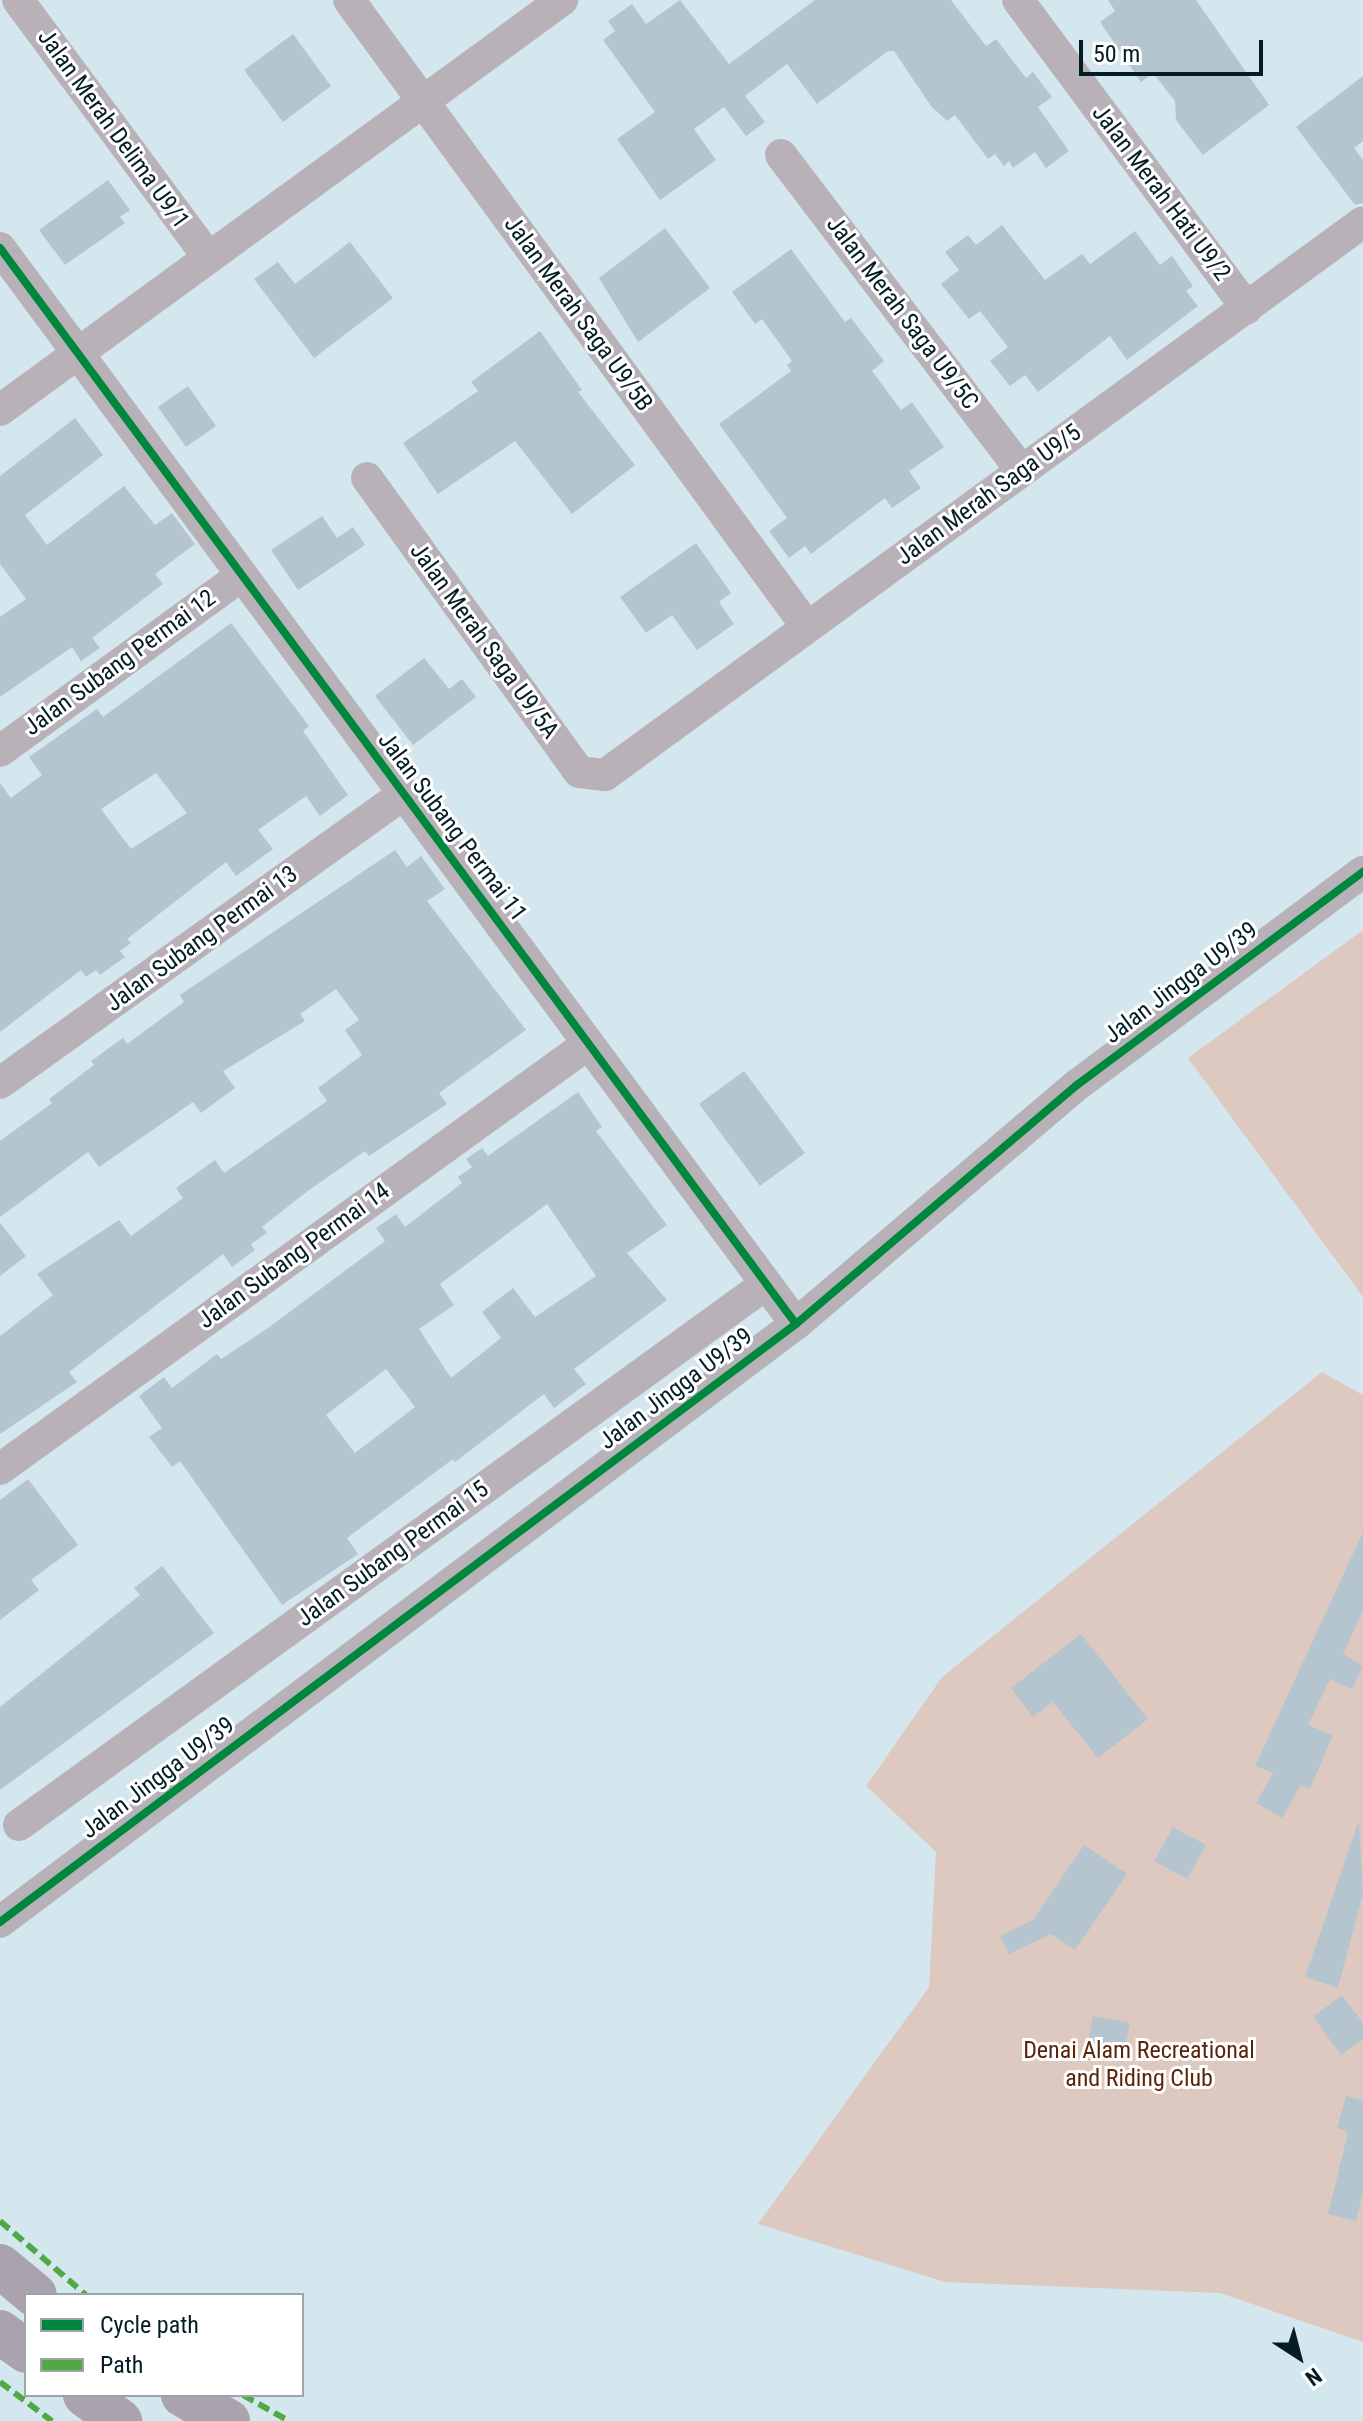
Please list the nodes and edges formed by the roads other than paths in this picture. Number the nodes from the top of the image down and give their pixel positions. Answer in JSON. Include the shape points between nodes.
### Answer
{"nodes":[{"id":1,"x":18,"y":0,"type":"edge"},
{"id":2,"x":349,"y":0,"type":"edge"},
{"id":3,"x":562,"y":0,"type":"edge"},
{"id":4,"x":1018,"y":0,"type":"edge"},
{"id":5,"x":422,"y":102,"type":"junction"},
{"id":6,"x":781,"y":155,"type":"dead end"},
{"id":7,"x":1363,"y":222,"type":"edge"},
{"id":8,"x":0,"y":248,"type":"edge"},
{"id":9,"x":208,"y":257,"type":"junction"},
{"id":10,"x":1247,"y":308,"type":"junction"},
{"id":11,"x":76,"y":354,"type":"junction"},
{"id":12,"x":0,"y":410,"type":"edge"},
{"id":13,"x":1022,"y":471,"type":"junction"},
{"id":14,"x":367,"y":478,"type":"dead end"},
{"id":15,"x":241,"y":576,"type":"junction"},
{"id":16,"x":807,"y":627,"type":"junction"},
{"id":17,"x":0,"y":751,"type":"edge"},
{"id":18,"x":616,"y":770,"type":"joint"},
{"id":19,"x":403,"y":794,"type":"junction"},
{"id":20,"x":1363,"y":872,"type":"edge"},
{"id":21,"x":588,"y":1044,"type":"junction"},
{"id":22,"x":0,"y":1083,"type":"edge"},
{"id":23,"x":766,"y":1284,"type":"junction"},
{"id":24,"x":796,"y":1324,"type":"junction"},
{"id":25,"x":0,"y":1469,"type":"edge"},
{"id":26,"x":19,"y":1825,"type":"dead end"},
{"id":27,"x":0,"y":1922,"type":"edge"},
{"id":28,"x":0,"y":2266,"type":"edge"},
{"id":29,"x":33,"y":2293,"type":"edge"},
{"id":30,"x":0,"y":2332,"type":"edge"},
{"id":31,"x":24,"y":2350,"type":"edge"},
{"id":32,"x":88,"y":2397,"type":"edge"},
{"id":33,"x":186,"y":2397,"type":"edge"},
{"id":34,"x":120,"y":2421,"type":"edge"},
{"id":35,"x":228,"y":2421,"type":"edge"}],
"edges":[{"from":1,"to":9,"type":"street","name":"Jalan Merah Delima U9/1"},
{"from":2,"to":5,"type":"street","name":"Jalan Merah Saga U9/5B"},
{"from":3,"to":5,"type":"street"},
{"from":4,"to":10,"type":"street","name":"Jalan Merah Hati U9/2"},
{"from":5,"to":9,"type":"street"},
{"from":5,"to":16,"type":"street","name":"Jalan Merah Saga U9/5B"},
{"from":6,"to":13,"type":"street","name":"Jalan Merah Saga U9/5C"},
{"from":7,"to":10,"type":"street","name":"Jalan Merah Saga U9/5"},
{"from":8,"to":11,"type":"street","name":"Jalan Subang Permai 11"},
{"from":9,"to":11,"type":"street"},
{"from":10,"to":13,"type":"street","name":"Jalan Merah Saga U9/5"},
{"from":11,"to":12,"type":"street"},
{"from":11,"to":15,"type":"street","name":"Jalan Subang Permai 11"},
{"from":13,"to":16,"type":"street","name":"Jalan Merah Saga U9/5"},
{"from":14,"to":18,"type":"street","name":"Jalan Merah Saga U9/5A","via":[[579,772],[593,776]]},
{"from":15,"to":17,"type":"street","name":"Jalan Subang Permai 12"},
{"from":15,"to":19,"type":"street","name":"Jalan Subang Permai 11"},
{"from":16,"to":18,"type":"street","name":"Jalan Merah Saga U9/5"},
{"from":19,"to":21,"type":"street","name":"Jalan Subang Permai 11"},
{"from":19,"to":22,"type":"street","name":"Jalan Subang Permai 13"},
{"from":20,"to":24,"type":"street","name":"Jalan Jingga U9/39","via":[[1077,1085]]},
{"from":21,"to":23,"type":"street","name":"Jalan Subang Permai 11"},
{"from":21,"to":25,"type":"street","name":"Jalan Subang Permai 14"},
{"from":23,"to":24,"type":"street","name":"Jalan Subang Permai 11"},
{"from":23,"to":26,"type":"street","name":"Jalan Subang Permai 15"},
{"from":24,"to":27,"type":"street","name":"Jalan Jingga U9/39"},
{"from":28,"to":29,"type":"highway"},
{"from":30,"to":31,"type":"highway"},
{"from":32,"to":34,"type":"highway"},
{"from":33,"to":35,"type":"highway"}]}
